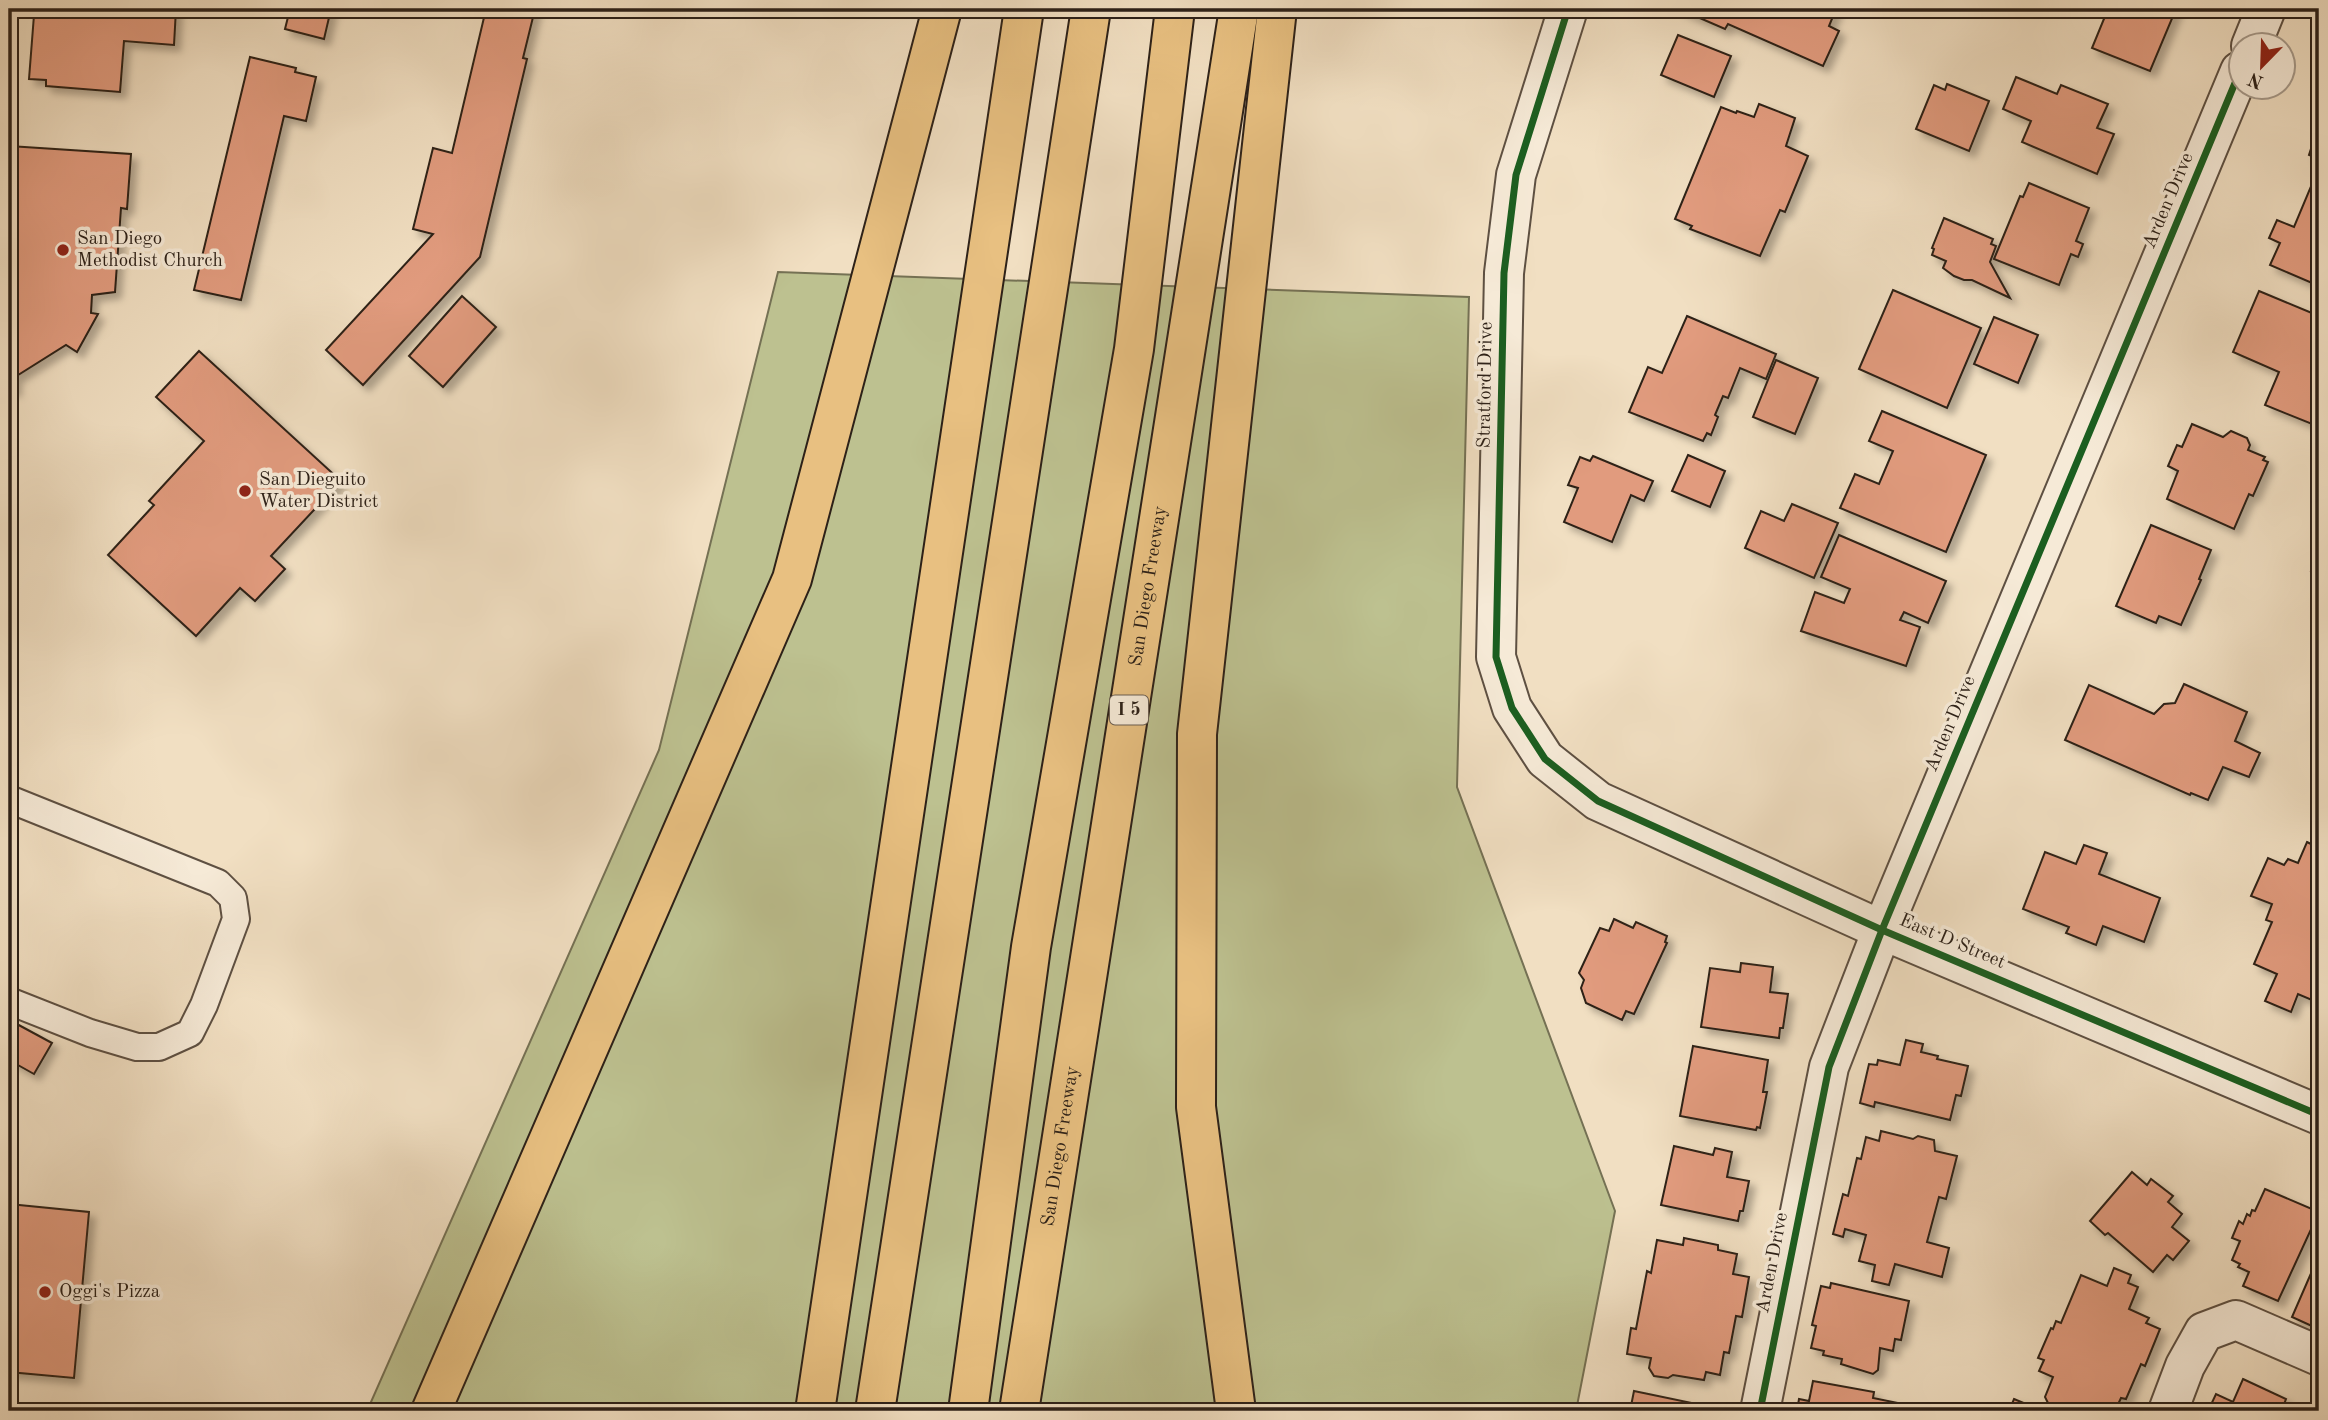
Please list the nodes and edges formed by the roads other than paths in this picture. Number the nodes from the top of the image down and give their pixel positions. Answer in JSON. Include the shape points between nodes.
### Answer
{"nodes":[{"id":1,"x":942,"y":9,"type":"edge"},
{"id":2,"x":1024,"y":9,"type":"edge"},
{"id":3,"x":1091,"y":9,"type":"edge"},
{"id":4,"x":1175,"y":9,"type":"edge"},
{"id":5,"x":1239,"y":9,"type":"edge"},
{"id":6,"x":1277,"y":9,"type":"edge"},
{"id":7,"x":1568,"y":9,"type":"edge"},
{"id":8,"x":2266,"y":9,"type":"edge"},
{"id":9,"x":2257,"y":32,"type":"edge"},
{"id":10,"x":2228,"y":102,"type":"edge"},
{"id":11,"x":1545,"y":759,"type":"joint"},
{"id":12,"x":9,"y":799,"type":"edge"},
{"id":13,"x":1882,"y":930,"type":"junction"},
{"id":14,"x":9,"y":1002,"type":"edge"},
{"id":15,"x":2319,"y":1115,"type":"edge"},
{"id":16,"x":2319,"y":1356,"type":"edge"},
{"id":17,"x":431,"y":1411,"type":"edge"},
{"id":18,"x":815,"y":1411,"type":"edge"},
{"id":19,"x":875,"y":1411,"type":"edge"},
{"id":20,"x":968,"y":1411,"type":"edge"},
{"id":21,"x":1019,"y":1411,"type":"edge"},
{"id":22,"x":1236,"y":1411,"type":"edge"},
{"id":23,"x":1760,"y":1411,"type":"edge"},
{"id":24,"x":2168,"y":1411,"type":"edge"}],
"edges":[{"from":1,"to":17,"type":"highway","via":[[792,579]]},
{"from":2,"to":18,"type":"highway"},
{"from":3,"to":19,"type":"highway"},
{"from":4,"to":20,"type":"highway","via":[[1134,349],[1031,947]]},
{"from":5,"to":21,"type":"highway","name":"San Diego Freeway","number":"I 5"},
{"from":6,"to":22,"type":"highway","via":[[1197,734],[1196,1107]]},
{"from":7,"to":11,"type":"street","name":"Stratford Drive","via":[[1516,175],[1504,273],[1496,657],[1512,708]]},
{"from":8,"to":9,"type":"street"},
{"from":10,"to":13,"type":"street","name":"Arden Drive"},
{"from":11,"to":13,"type":"street","name":"East D Street","via":[[1598,801]]},
{"from":12,"to":14,"type":"lane","via":[[218,883],[233,898],[236,919],[190,1033],[159,1047],[137,1047],[90,1033]]},
{"from":13,"to":15,"type":"street","name":"East D Street"},
{"from":13,"to":23,"type":"street","name":"Arden Drive","via":[[1829,1067]]},
{"from":16,"to":24,"type":"street","via":[[2236,1320],[2204,1332]]}]}
